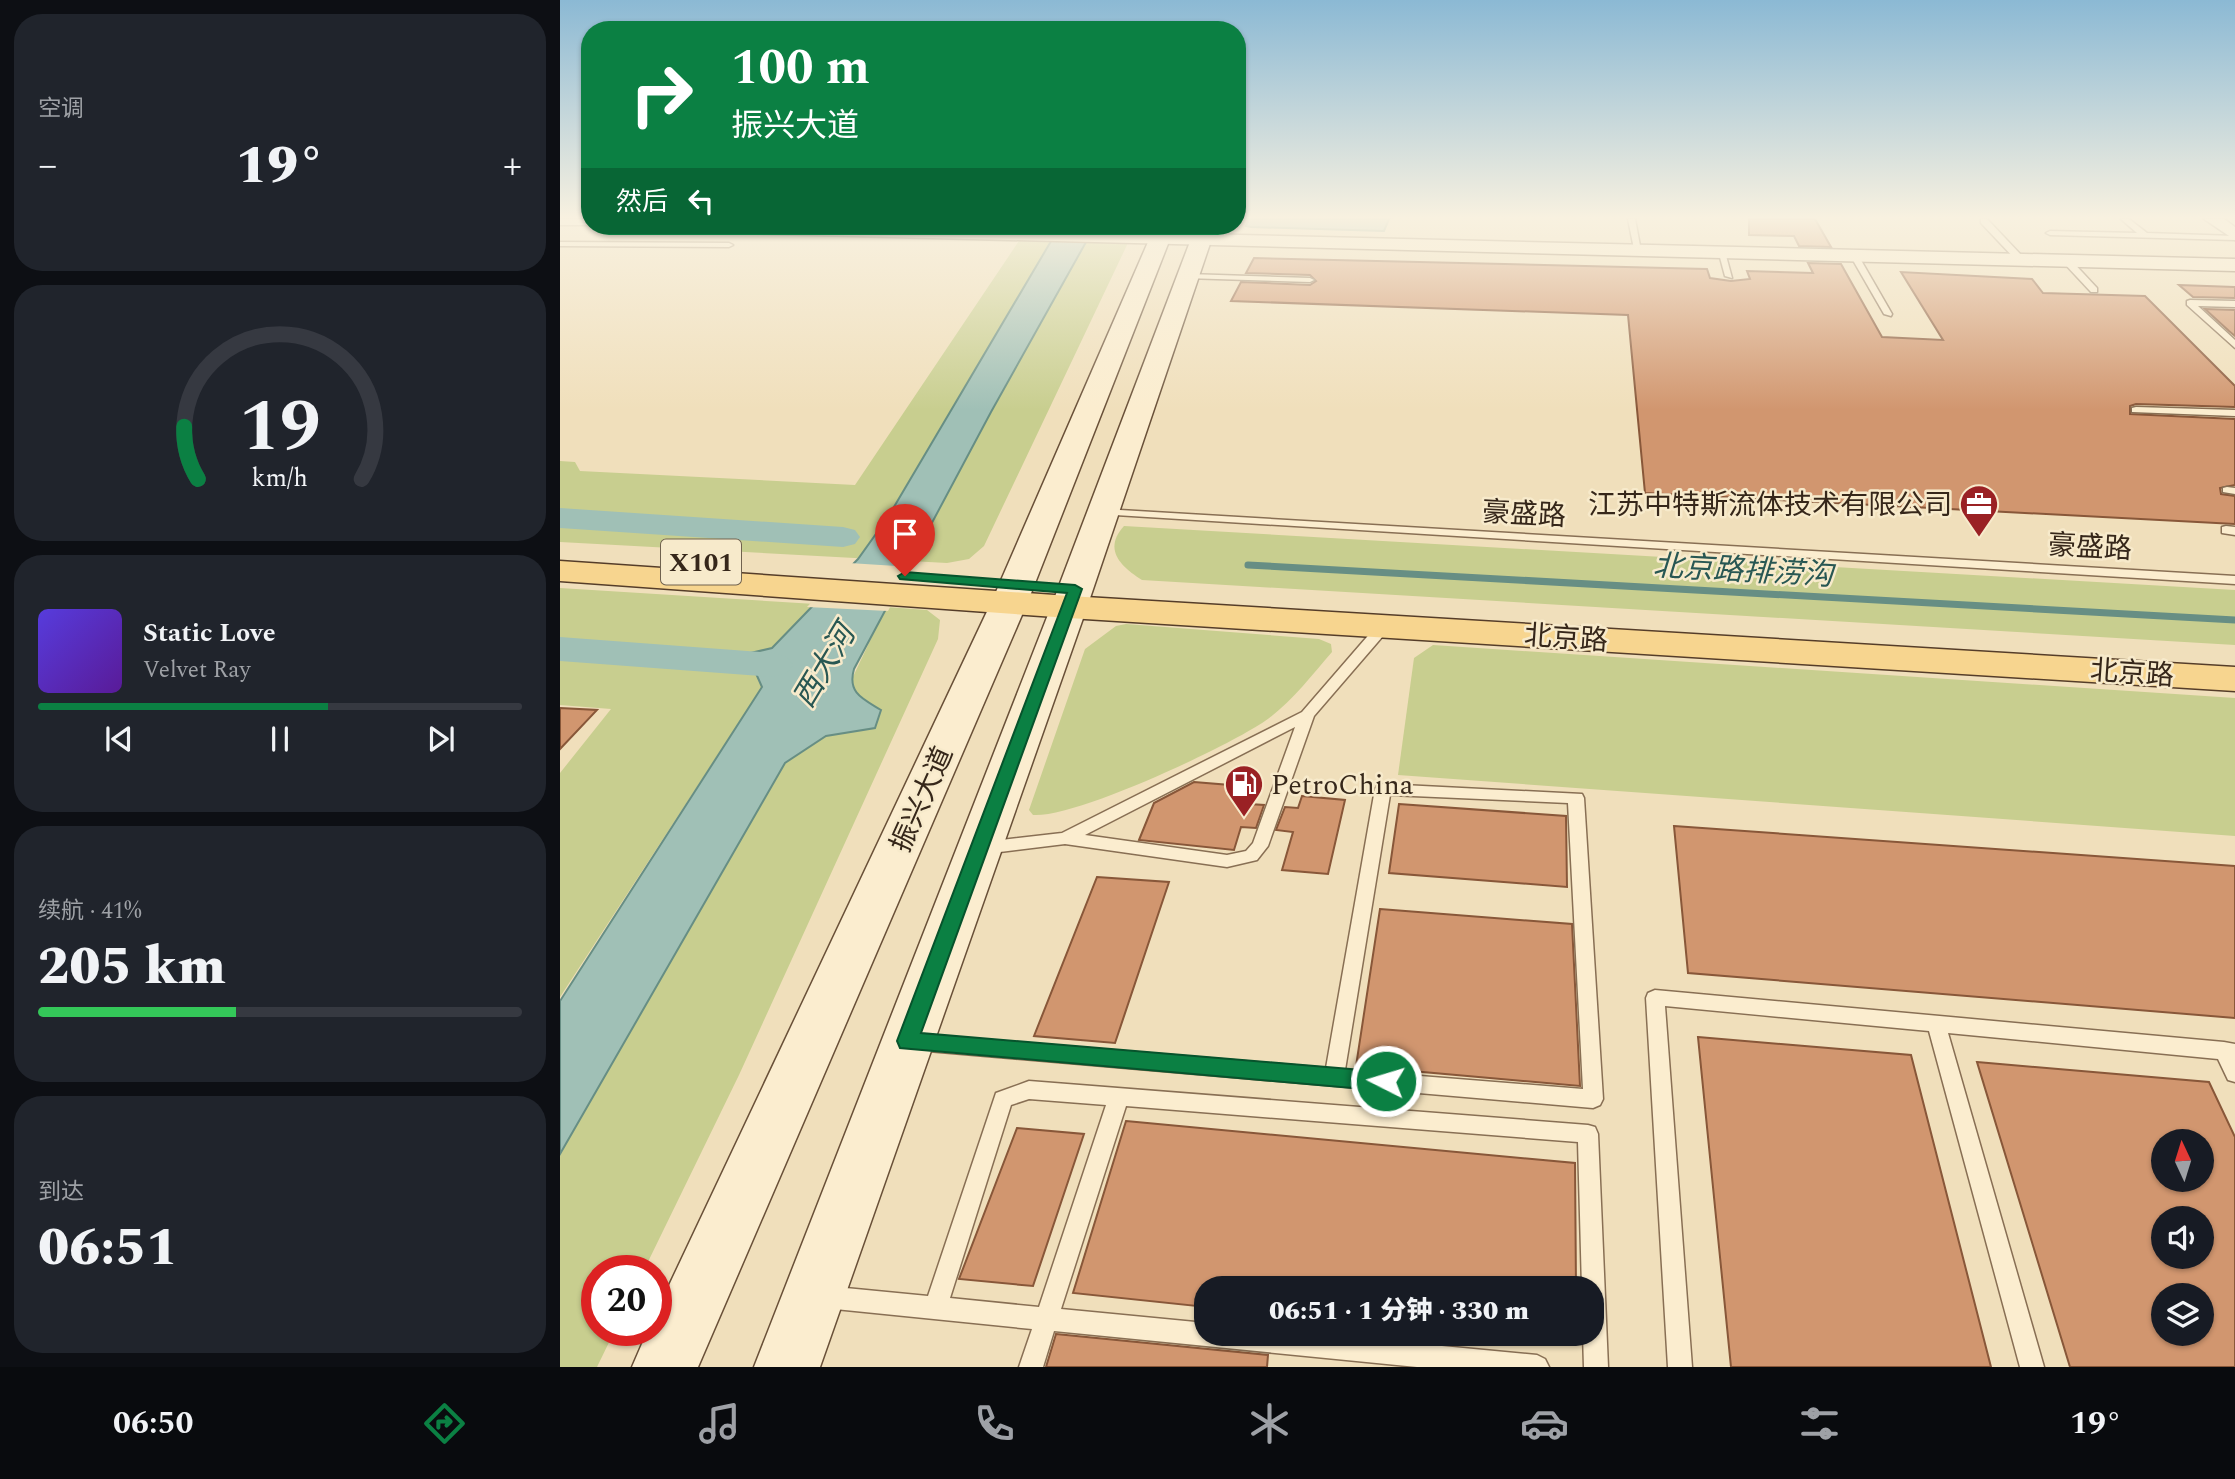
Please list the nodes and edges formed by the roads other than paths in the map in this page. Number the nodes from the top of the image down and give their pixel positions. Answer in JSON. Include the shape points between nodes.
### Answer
{"nodes":[{"id":1,"x":1142,"y":283,"type":"edge"},
{"id":2,"x":1186,"y":283,"type":"edge"},
{"id":3,"x":1870,"y":283,"type":"edge"},
{"id":4,"x":2087,"y":283,"type":"edge"},
{"id":5,"x":2094,"y":290,"type":"dead end"},
{"id":6,"x":2235,"y":304,"type":"edge"},
{"id":7,"x":1888,"y":314,"type":"dead end"},
{"id":8,"x":2235,"y":345,"type":"edge"},
{"id":9,"x":2136,"y":410,"type":"dead end"},
{"id":10,"x":2235,"y":414,"type":"edge"},
{"id":11,"x":1103,"y":512,"type":"junction"},
{"id":12,"x":560,"y":553,"type":"edge"},
{"id":13,"x":560,"y":571,"type":"edge"},
{"id":14,"x":834,"y":579,"type":"junction"},
{"id":15,"x":2235,"y":580,"type":"edge"},
{"id":16,"x":1013,"y":593,"type":"junction"},
{"id":17,"x":1072,"y":598,"type":"junction"},
{"id":18,"x":1384,"y":626,"type":"junction"},
{"id":19,"x":2235,"y":656,"type":"edge"},
{"id":20,"x":2235,"y":679,"type":"edge"},
{"id":21,"x":1307,"y":715,"type":"junction"},
{"id":22,"x":1065,"y":838,"type":"junction"},
{"id":23,"x":979,"y":849,"type":"junction"},
{"id":24,"x":1936,"y":1024,"type":"junction"},
{"id":25,"x":908,"y":1041,"type":"junction"},
{"id":26,"x":2229,"y":1051,"type":"edge"},
{"id":27,"x":2235,"y":1074,"type":"edge"},
{"id":28,"x":1334,"y":1077,"type":"junction"},
{"id":29,"x":1119,"y":1097,"type":"junction"},
{"id":30,"x":813,"y":1296,"type":"junction"},
{"id":31,"x":934,"y":1308,"type":"junction"},
{"id":32,"x":1046,"y":1319,"type":"junction"},
{"id":33,"x":666,"y":1367,"type":"edge"},
{"id":34,"x":787,"y":1367,"type":"edge"},
{"id":35,"x":1031,"y":1367,"type":"edge"},
{"id":36,"x":1537,"y":1367,"type":"edge"},
{"id":37,"x":1596,"y":1367,"type":"edge"},
{"id":38,"x":1681,"y":1367,"type":"edge"},
{"id":39,"x":2032,"y":1367,"type":"edge"}],
"edges":[{"from":1,"to":16,"type":"main road","name":"振兴大道"},
{"from":2,"to":11,"type":"main road"},
{"from":3,"to":7,"type":"lane"},
{"from":4,"to":5,"type":"lane"},
{"from":6,"to":8,"type":"lane","via":[[2190,303]]},
{"from":9,"to":10,"type":"lane"},
{"from":11,"to":15,"type":"lane","name":"豪盛路"},
{"from":11,"to":17,"type":"main road"},
{"from":12,"to":14,"type":"main road","number":"X101"},
{"from":13,"to":14,"type":"main road","number":"X101"},
{"from":14,"to":16,"type":"main road","name":"北京路"},
{"from":16,"to":17,"type":"main road","name":"北京路"},
{"from":16,"to":33,"type":"main road","name":"振兴大道"},
{"from":17,"to":18,"type":"main road","name":"北京路"},
{"from":17,"to":19,"type":"main road","name":"北京路"},
{"from":17,"to":23,"type":"main road"},
{"from":18,"to":20,"type":"main road","name":"北京路"},
{"from":18,"to":21,"type":"lane"},
{"from":21,"to":22,"type":"lane"},
{"from":21,"to":22,"type":"lane","via":[[1260,846],[1251,856],[1227,861]]},
{"from":22,"to":23,"type":"lane"},
{"from":23,"to":25,"type":"main road"},
{"from":24,"to":26,"type":"lane"},
{"from":24,"to":38,"type":"lane","via":[[1656,998]]},
{"from":24,"to":39,"type":"lane"},
{"from":25,"to":28,"type":"lane"},
{"from":25,"to":30,"type":"main road"},
{"from":26,"to":27,"type":"lane"},
{"from":28,"to":28,"type":"lane","via":[[1593,1099],[1576,799],[1383,789]]},
{"from":29,"to":31,"type":"lane","via":[[1030,1090],[1003,1099]]},
{"from":29,"to":32,"type":"lane"},
{"from":29,"to":37,"type":"lane","via":[[1588,1134]]},
{"from":30,"to":31,"type":"lane"},
{"from":30,"to":34,"type":"main road"},
{"from":31,"to":32,"type":"lane"},
{"from":32,"to":35,"type":"lane"},
{"from":32,"to":36,"type":"lane"}]}
